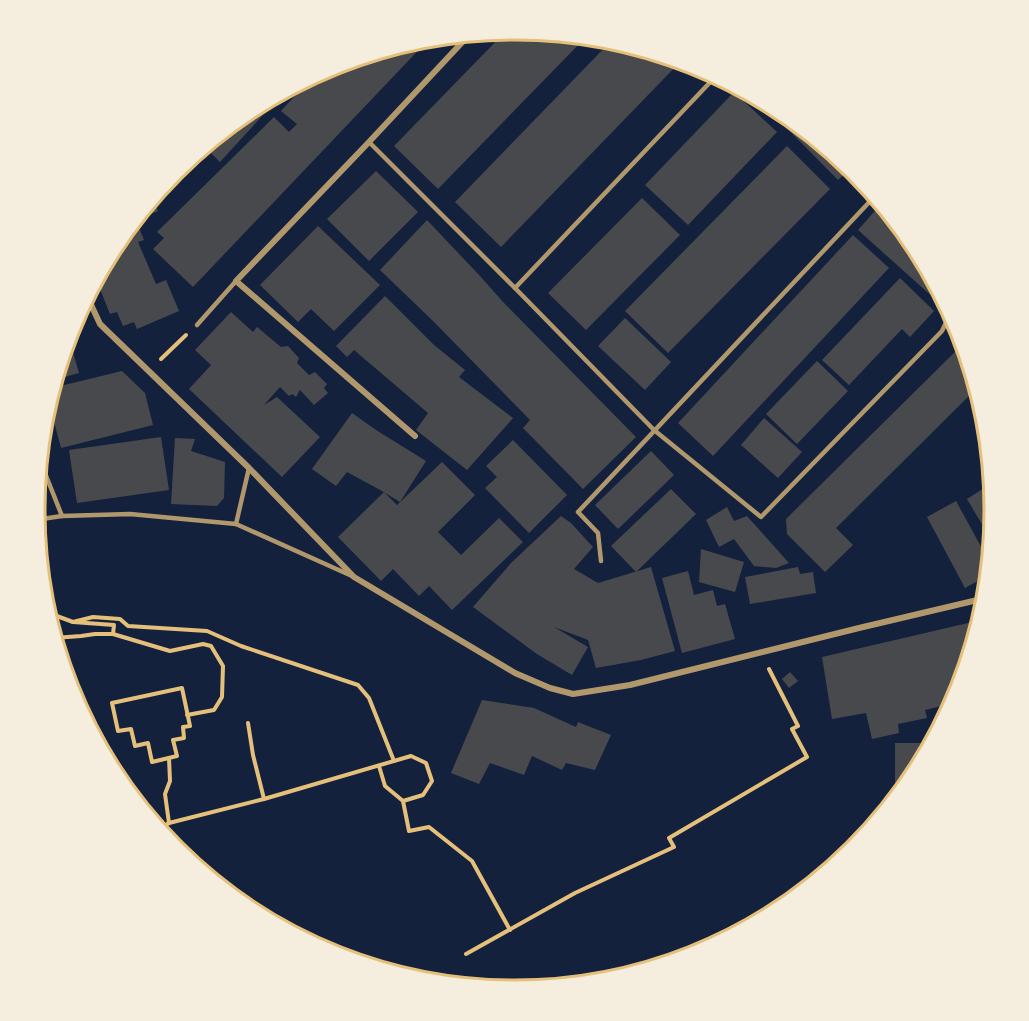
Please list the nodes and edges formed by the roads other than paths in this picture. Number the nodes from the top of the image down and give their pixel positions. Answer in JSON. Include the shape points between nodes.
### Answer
{"nodes":[{"id":1,"x":459,"y":44,"type":"edge"},
{"id":2,"x":709,"y":83,"type":"edge"},
{"id":3,"x":369,"y":142,"type":"junction"},
{"id":4,"x":869,"y":202,"type":"edge"},
{"id":5,"x":236,"y":281,"type":"junction"},
{"id":6,"x":515,"y":288,"type":"junction"},
{"id":7,"x":92,"y":306,"type":"edge"},
{"id":8,"x":197,"y":324,"type":"road end"},
{"id":9,"x":946,"y":324,"type":"edge"},
{"id":10,"x":654,"y":430,"type":"junction"},
{"id":11,"x":415,"y":436,"type":"dead end"},
{"id":12,"x":249,"y":468,"type":"junction"},
{"id":13,"x":46,"y":477,"type":"edge"},
{"id":14,"x":62,"y":516,"type":"junction"},
{"id":15,"x":45,"y":519,"type":"edge"},
{"id":16,"x":236,"y":524,"type":"junction"},
{"id":17,"x":601,"y":561,"type":"dead end"},
{"id":18,"x":354,"y":577,"type":"junction"},
{"id":19,"x":975,"y":601,"type":"edge"}],
"edges":[{"from":1,"to":3,"type":"street"},
{"from":2,"to":6,"type":"lane"},
{"from":3,"to":5,"type":"street"},
{"from":3,"to":6,"type":"lane"},
{"from":4,"to":10,"type":"lane"},
{"from":5,"to":8,"type":"lane"},
{"from":5,"to":11,"type":"street"},
{"from":6,"to":10,"type":"lane"},
{"from":7,"to":12,"type":"street","via":[[100,324]]},
{"from":9,"to":10,"type":"lane","via":[[761,517]]},
{"from":10,"to":17,"type":"lane","via":[[578,512],[598,533]]},
{"from":12,"to":16,"type":"lane"},
{"from":12,"to":18,"type":"street"},
{"from":13,"to":14,"type":"lane"},
{"from":14,"to":15,"type":"lane"},
{"from":14,"to":16,"type":"lane","via":[[130,514]]},
{"from":16,"to":18,"type":"lane"},
{"from":18,"to":19,"type":"street","via":[[515,673],[573,693],[630,685]]}]}
